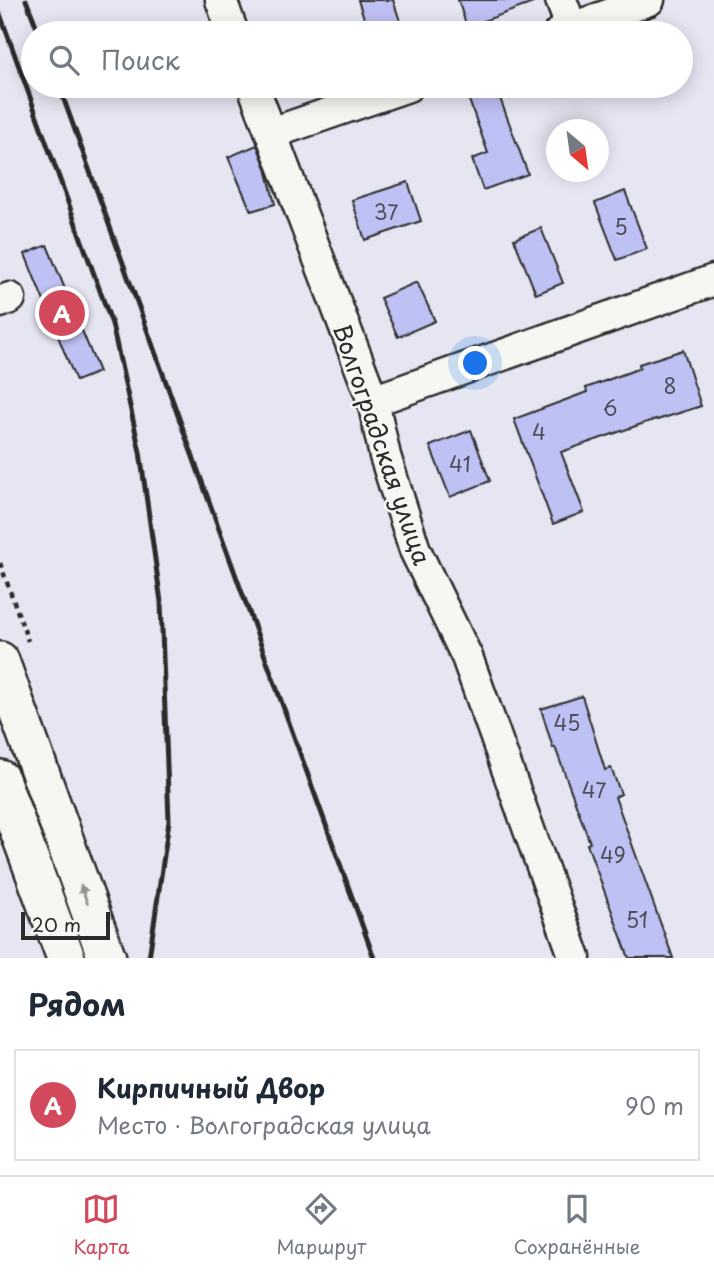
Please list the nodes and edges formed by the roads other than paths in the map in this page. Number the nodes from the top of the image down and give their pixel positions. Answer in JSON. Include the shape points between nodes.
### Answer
{"nodes":[{"id":1,"x":220,"y":0,"type":"edge"},
{"id":2,"x":561,"y":0,"type":"edge"},
{"id":3,"x":649,"y":0,"type":"edge"},
{"id":4,"x":228,"y":21,"type":"edge"},
{"id":5,"x":564,"y":21,"type":"edge"},
{"id":6,"x":593,"y":21,"type":"edge"},
{"id":7,"x":258,"y":98,"type":"edge"},
{"id":8,"x":373,"y":98,"type":"edge"},
{"id":9,"x":272,"y":133,"type":"junction"},
{"id":10,"x":714,"y":280,"type":"edge"},
{"id":11,"x":373,"y":401,"type":"junction"},
{"id":12,"x":0,"y":661,"type":"edge"},
{"id":13,"x":0,"y":779,"type":"edge"},
{"id":14,"x":66,"y":958,"type":"edge"},
{"id":15,"x":107,"y":958,"type":"edge"},
{"id":16,"x":575,"y":958,"type":"edge"}],
"edges":[{"from":1,"to":4,"type":"street"},
{"from":2,"to":5,"type":"street"},
{"from":3,"to":6,"type":"street"},
{"from":7,"to":9,"type":"street","name":"Волгоградская улица"},
{"from":8,"to":9,"type":"street"},
{"from":9,"to":11,"type":"street","name":"Волгоградская улица"},
{"from":10,"to":11,"type":"street"},
{"from":11,"to":16,"type":"street","name":"Волгоградская улица","via":[[415,550],[467,657]]},
{"from":15,"to":12,"type":"main road","one_way":true},
{"from":13,"to":14,"type":"main road"}]}
